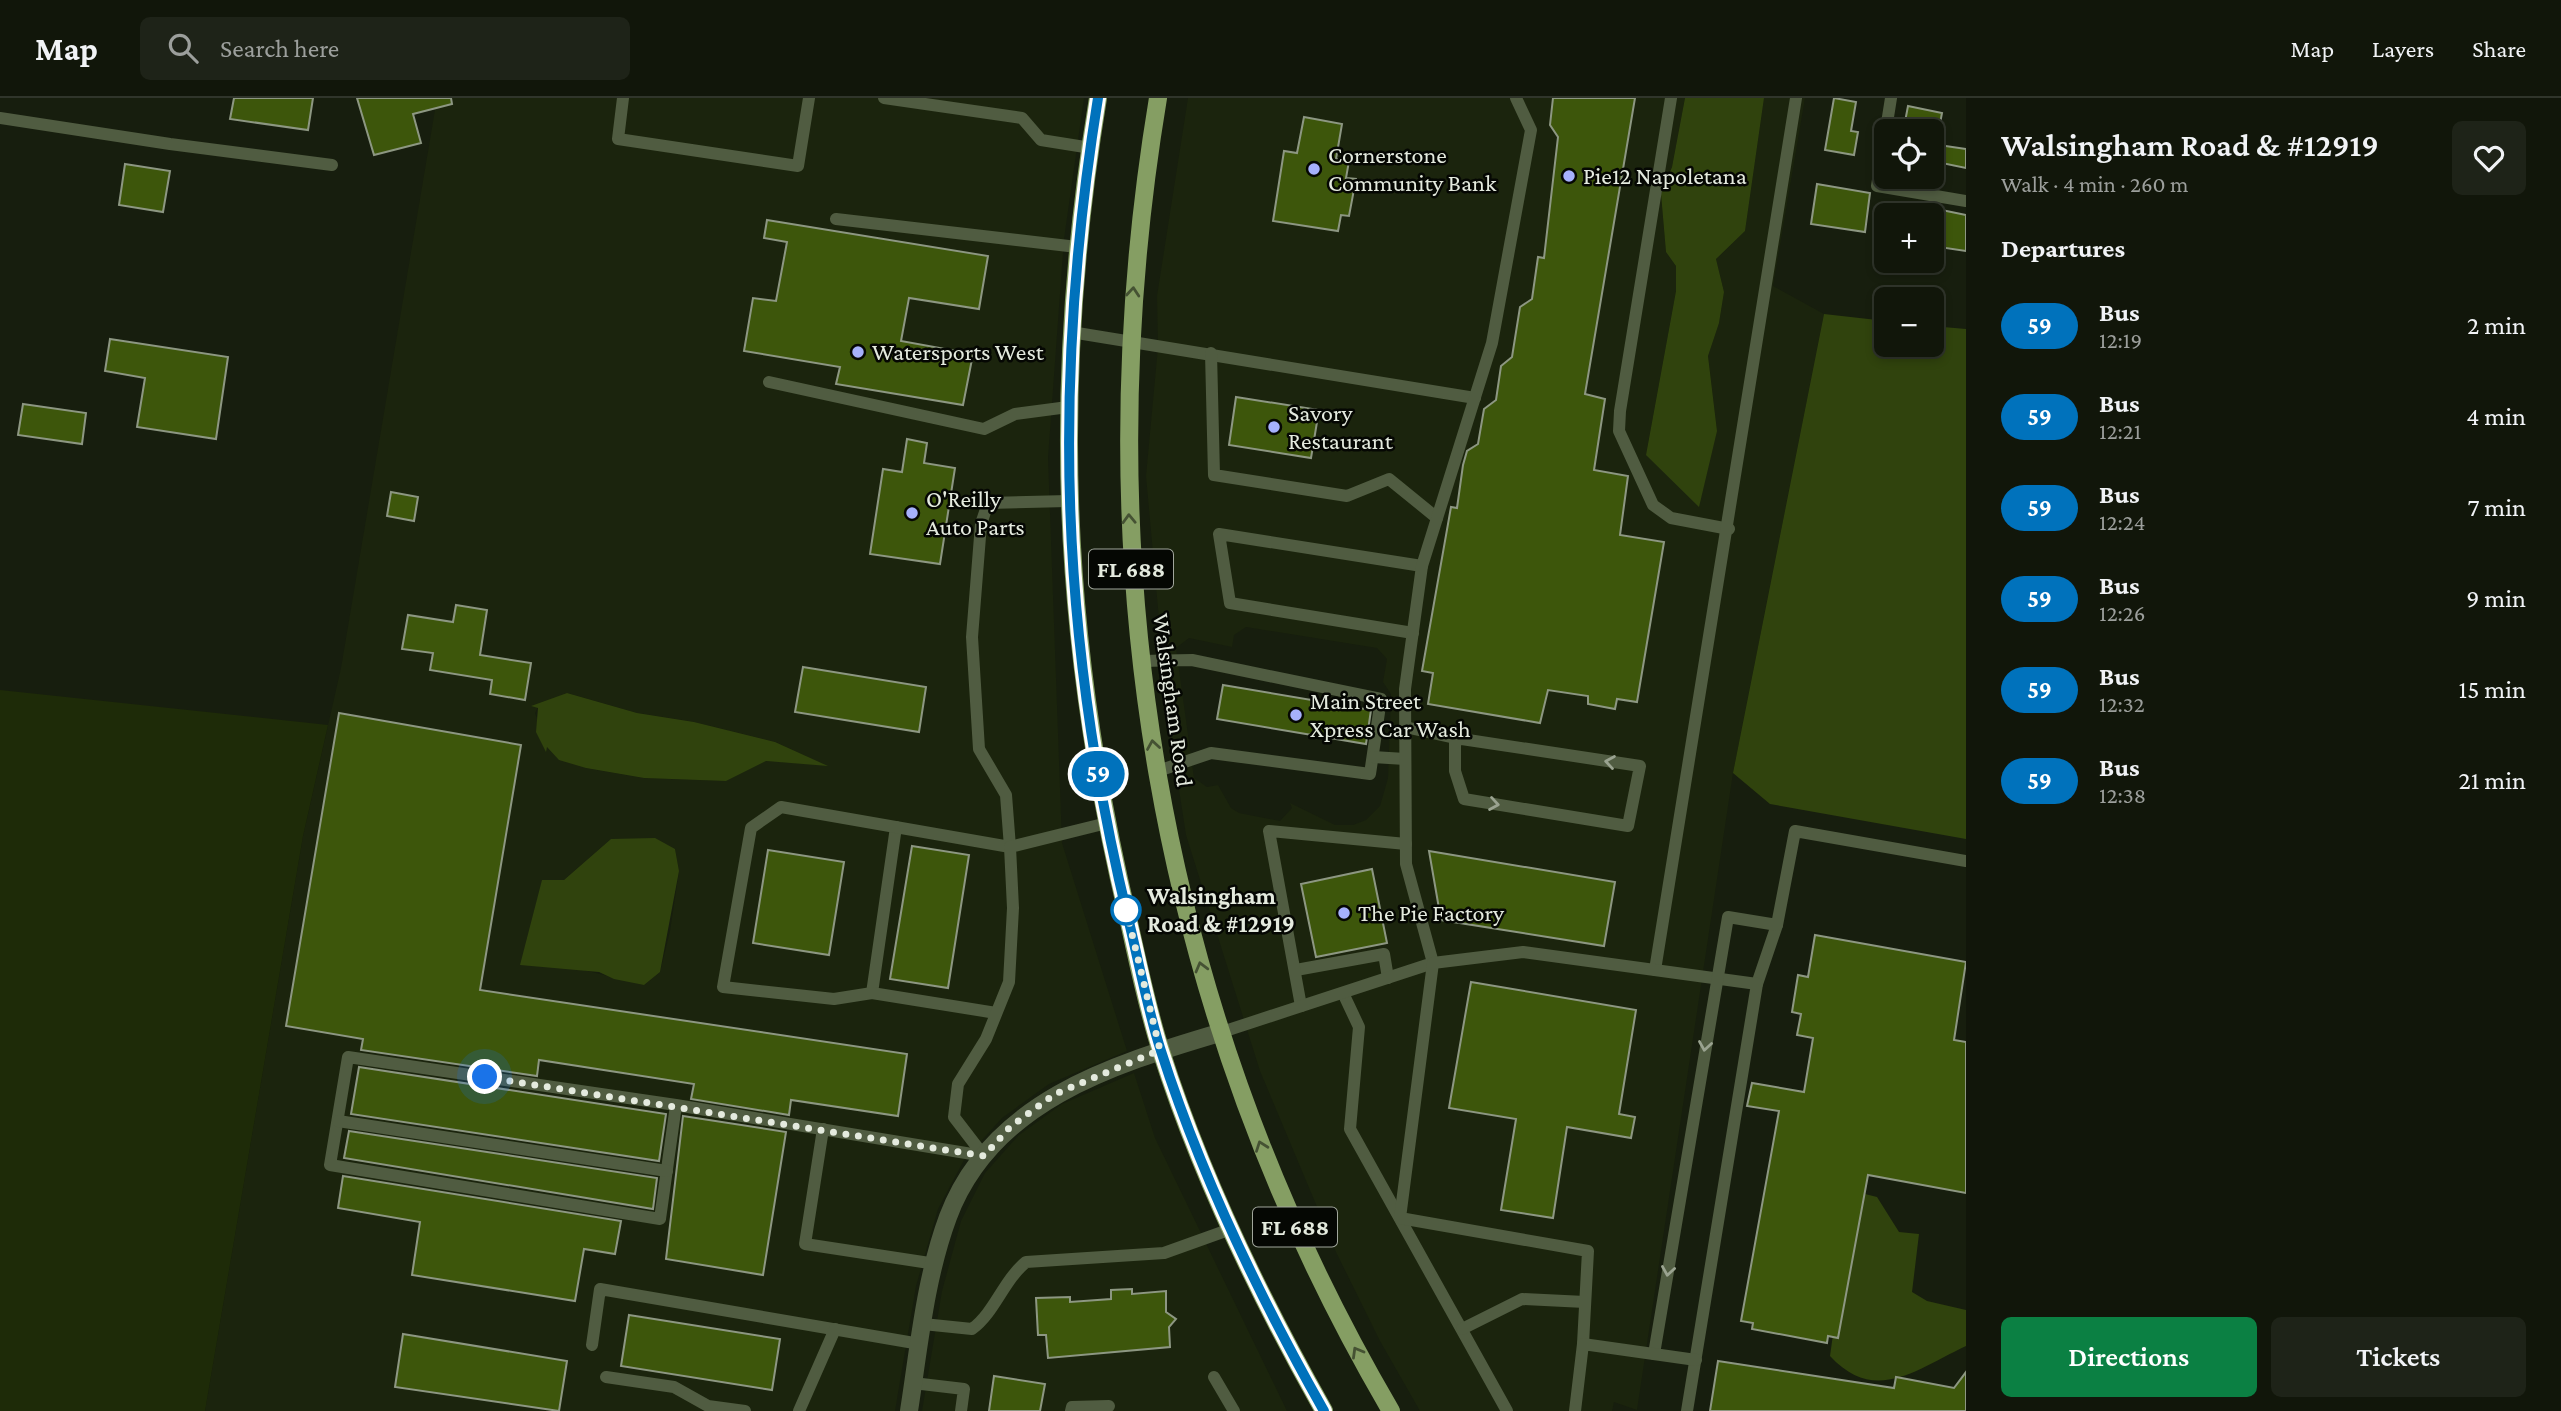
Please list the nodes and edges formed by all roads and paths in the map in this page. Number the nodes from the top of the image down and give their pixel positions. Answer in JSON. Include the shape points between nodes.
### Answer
{"nodes":[{"id":1,"x":623,"y":98,"type":"edge"},
{"id":2,"x":808,"y":98,"type":"edge"},
{"id":3,"x":884,"y":98,"type":"edge"},
{"id":4,"x":1098,"y":98,"type":"edge"},
{"id":5,"x":1158,"y":98,"type":"edge"},
{"id":6,"x":1517,"y":98,"type":"edge"},
{"id":7,"x":1671,"y":98,"type":"edge"},
{"id":8,"x":1797,"y":98,"type":"edge"},
{"id":9,"x":1891,"y":98,"type":"edge"},
{"id":10,"x":0,"y":118,"type":"edge"},
{"id":11,"x":1091,"y":148,"type":"junction"},
{"id":12,"x":332,"y":165,"type":"dead end"},
{"id":13,"x":1966,"y":201,"type":"edge"},
{"id":14,"x":836,"y":219,"type":"dead end"},
{"id":15,"x":1077,"y":247,"type":"junction"},
{"id":16,"x":1071,"y":332,"type":"junction"},
{"id":17,"x":1130,"y":339,"type":"junction"},
{"id":18,"x":1212,"y":353,"type":"junction"},
{"id":19,"x":769,"y":382,"type":"dead end"},
{"id":20,"x":1475,"y":398,"type":"junction"},
{"id":21,"x":1068,"y":407,"type":"junction"},
{"id":22,"x":1068,"y":501,"type":"junction"},
{"id":23,"x":1437,"y":518,"type":"junction"},
{"id":24,"x":1729,"y":529,"type":"junction"},
{"id":25,"x":1422,"y":566,"type":"junction"},
{"id":26,"x":1413,"y":633,"type":"junction"},
{"id":27,"x":1140,"y":661,"type":"junction"},
{"id":28,"x":1405,"y":727,"type":"junction"},
{"id":29,"x":1455,"y":738,"type":"junction"},
{"id":30,"x":1373,"y":757,"type":"junction"},
{"id":31,"x":1405,"y":759,"type":"junction"},
{"id":32,"x":1158,"y":771,"type":"junction"},
{"id":33,"x":1107,"y":823,"type":"junction"},
{"id":34,"x":896,"y":827,"type":"junction"},
{"id":35,"x":1406,"y":844,"type":"junction"},
{"id":36,"x":1010,"y":847,"type":"junction"},
{"id":37,"x":1966,"y":861,"type":"edge"},
{"id":38,"x":1777,"y":925,"type":"junction"},
{"id":39,"x":1433,"y":963,"type":"junction"},
{"id":40,"x":1296,"y":970,"type":"junction"},
{"id":41,"x":1655,"y":970,"type":"junction"},
{"id":42,"x":1388,"y":978,"type":"junction"},
{"id":43,"x":1717,"y":979,"type":"junction"},
{"id":44,"x":1757,"y":984,"type":"junction"},
{"id":45,"x":873,"y":993,"type":"junction"},
{"id":46,"x":1343,"y":993,"type":"junction"},
{"id":47,"x":1301,"y":1006,"type":"junction"},
{"id":48,"x":996,"y":1013,"type":"junction"},
{"id":49,"x":1219,"y":1033,"type":"junction"},
{"id":50,"x":1160,"y":1050,"type":"junction"},
{"id":51,"x":676,"y":1105,"type":"junction"},
{"id":52,"x":338,"y":1121,"type":"junction"},
{"id":53,"x":823,"y":1129,"type":"junction"},
{"id":54,"x":984,"y":1156,"type":"junction"},
{"id":55,"x":667,"y":1171,"type":"junction"},
{"id":56,"x":1400,"y":1218,"type":"junction"},
{"id":57,"x":1231,"y":1229,"type":"junction"},
{"id":58,"x":936,"y":1264,"type":"junction"},
{"id":59,"x":1585,"y":1302,"type":"junction"},
{"id":60,"x":923,"y":1324,"type":"junction"},
{"id":61,"x":835,"y":1329,"type":"junction"},
{"id":62,"x":1462,"y":1329,"type":"junction"},
{"id":63,"x":920,"y":1343,"type":"junction"},
{"id":64,"x":592,"y":1345,"type":"dead end"},
{"id":65,"x":1583,"y":1345,"type":"junction"},
{"id":66,"x":1654,"y":1354,"type":"junction"},
{"id":67,"x":1696,"y":1360,"type":"junction"},
{"id":68,"x":606,"y":1377,"type":"dead end"},
{"id":69,"x":1214,"y":1377,"type":"dead end"},
{"id":70,"x":913,"y":1383,"type":"junction"},
{"id":71,"x":1109,"y":1406,"type":"dead end"},
{"id":72,"x":745,"y":1411,"type":"edge"},
{"id":73,"x":799,"y":1411,"type":"edge"},
{"id":74,"x":909,"y":1411,"type":"edge"},
{"id":75,"x":961,"y":1411,"type":"edge"},
{"id":76,"x":1071,"y":1411,"type":"edge"},
{"id":77,"x":1234,"y":1411,"type":"edge"},
{"id":78,"x":1324,"y":1411,"type":"edge"},
{"id":79,"x":1391,"y":1411,"type":"edge"},
{"id":80,"x":1507,"y":1411,"type":"edge"},
{"id":81,"x":1575,"y":1411,"type":"edge"},
{"id":82,"x":1687,"y":1411,"type":"edge"}],
"edges":[{"from":1,"to":2,"type":"lane","via":[[618,139],[798,166]]},
{"from":3,"to":11,"type":"lane","via":[[1022,118],[1041,140]]},
{"from":4,"to":11,"type":"main road","number":"FL 688"},
{"from":17,"to":5,"type":"main road","name":"Walsingham Road","number":"FL 688","one_way":true,"via":[[1139,230]]},
{"from":6,"to":20,"type":"lane","via":[[1531,130],[1492,343]]},
{"from":7,"to":24,"type":"lane","via":[[1619,431],[1653,505],[1671,518]]},
{"from":8,"to":24,"type":"lane"},
{"from":9,"to":13,"type":"lane","via":[[1877,186]]},
{"from":10,"to":12,"type":"lane"},
{"from":11,"to":15,"type":"main road","number":"FL 688"},
{"from":14,"to":15,"type":"lane"},
{"from":15,"to":16,"type":"main road","number":"FL 688"},
{"from":16,"to":17,"type":"lane"},
{"from":16,"to":21,"type":"main road","number":"FL 688"},
{"from":17,"to":18,"type":"lane"},
{"from":27,"to":17,"type":"main road","name":"Walsingham Road","number":"FL 688","one_way":true,"via":[[1130,555]]},
{"from":18,"to":20,"type":"lane"},
{"from":18,"to":23,"type":"lane","via":[[1214,475],[1348,496],[1389,479]]},
{"from":19,"to":21,"type":"lane","via":[[984,429],[1015,414]]},
{"from":20,"to":23,"type":"lane"},
{"from":21,"to":22,"type":"main road","number":"FL 688"},
{"from":22,"to":33,"type":"main road","number":"FL 688","via":[[1087,717]]},
{"from":22,"to":36,"type":"lane","via":[[988,503],[981,524],[972,637],[979,749],[1006,795]]},
{"from":23,"to":25,"type":"lane"},
{"from":24,"to":41,"type":"lane"},
{"from":25,"to":26,"type":"lane"},
{"from":25,"to":26,"type":"lane","via":[[1219,534],[1230,603]]},
{"from":26,"to":28,"type":"lane"},
{"from":27,"to":30,"type":"lane","via":[[1192,660],[1381,699]]},
{"from":32,"to":27,"type":"main road","name":"Walsingham Road","number":"FL 688","one_way":true},
{"from":28,"to":29,"type":"lane"},
{"from":28,"to":31,"type":"lane"},
{"from":29,"to":29,"type":"lane","one_way":true,"via":[[1455,771],[1464,799],[1629,826],[1640,766]]},
{"from":30,"to":31,"type":"lane"},
{"from":30,"to":32,"type":"lane","via":[[1370,774],[1211,753]]},
{"from":31,"to":35,"type":"lane"},
{"from":49,"to":32,"type":"main road","name":"Walsingham Road","number":"FL 688","one_way":true,"via":[[1185,909]]},
{"from":33,"to":36,"type":"lane"},
{"from":33,"to":50,"type":"main road","number":"FL 688"},
{"from":34,"to":36,"type":"lane"},
{"from":34,"to":45,"type":"lane"},
{"from":34,"to":45,"type":"lane","via":[[781,807],[751,828],[723,986],[834,999]]},
{"from":35,"to":39,"type":"lane","via":[[1406,864]]},
{"from":35,"to":40,"type":"lane","via":[[1269,831]]},
{"from":36,"to":48,"type":"lane","via":[[1009,982]]},
{"from":37,"to":38,"type":"lane","via":[[1794,831]]},
{"from":38,"to":43,"type":"lane","via":[[1728,917]]},
{"from":38,"to":44,"type":"lane"},
{"from":39,"to":41,"type":"lane","via":[[1523,952]]},
{"from":39,"to":42,"type":"lane"},
{"from":39,"to":56,"type":"lane"},
{"from":40,"to":42,"type":"lane","via":[[1384,954]]},
{"from":40,"to":47,"type":"lane"},
{"from":41,"to":43,"type":"lane"},
{"from":42,"to":46,"type":"lane"},
{"from":43,"to":44,"type":"lane"},
{"from":43,"to":66,"type":"lane","one_way":true},
{"from":44,"to":67,"type":"lane"},
{"from":45,"to":48,"type":"lane"},
{"from":46,"to":47,"type":"lane"},
{"from":46,"to":56,"type":"lane","via":[[1359,1027],[1350,1129]]},
{"from":47,"to":49,"type":"lane"},
{"from":48,"to":54,"type":"lane","via":[[958,1084],[954,1117]]},
{"from":49,"to":50,"type":"street"},
{"from":79,"to":49,"type":"main road","number":"FL 688","one_way":true,"via":[[1342,1326],[1275,1183]]},
{"from":50,"to":54,"type":"street","via":[[1055,1094],[1010,1127]]},
{"from":50,"to":57,"type":"main road","number":"FL 688"},
{"from":51,"to":52,"type":"lane","via":[[348,1057]]},
{"from":51,"to":53,"type":"lane"},
{"from":51,"to":55,"type":"lane"},
{"from":52,"to":55,"type":"lane"},
{"from":52,"to":55,"type":"lane","via":[[330,1165],[660,1219]]},
{"from":53,"to":54,"type":"lane"},
{"from":53,"to":58,"type":"lane","via":[[805,1244]]},
{"from":54,"to":58,"type":"street","via":[[948,1217]]},
{"from":56,"to":59,"type":"lane","via":[[1588,1251]]},
{"from":56,"to":62,"type":"lane"},
{"from":57,"to":60,"type":"lane","via":[[1164,1253],[1026,1262],[1013,1273],[983,1321],[972,1329]]},
{"from":57,"to":78,"type":"main road","number":"FL 688","via":[[1260,1296]]},
{"from":58,"to":60,"type":"street"},
{"from":59,"to":62,"type":"lane","via":[[1522,1299]]},
{"from":59,"to":65,"type":"lane"},
{"from":60,"to":63,"type":"street"},
{"from":61,"to":63,"type":"lane"},
{"from":61,"to":64,"type":"lane","via":[[600,1289]]},
{"from":61,"to":73,"type":"lane"},
{"from":62,"to":80,"type":"lane"},
{"from":63,"to":70,"type":"street"},
{"from":65,"to":66,"type":"lane"},
{"from":65,"to":81,"type":"lane"},
{"from":66,"to":67,"type":"lane"},
{"from":67,"to":82,"type":"lane"},
{"from":68,"to":72,"type":"lane","via":[[674,1387],[708,1406]]},
{"from":69,"to":77,"type":"lane"},
{"from":70,"to":74,"type":"street"},
{"from":70,"to":75,"type":"lane","via":[[964,1389]]},
{"from":71,"to":76,"type":"lane","via":[[1072,1407]]}]}
